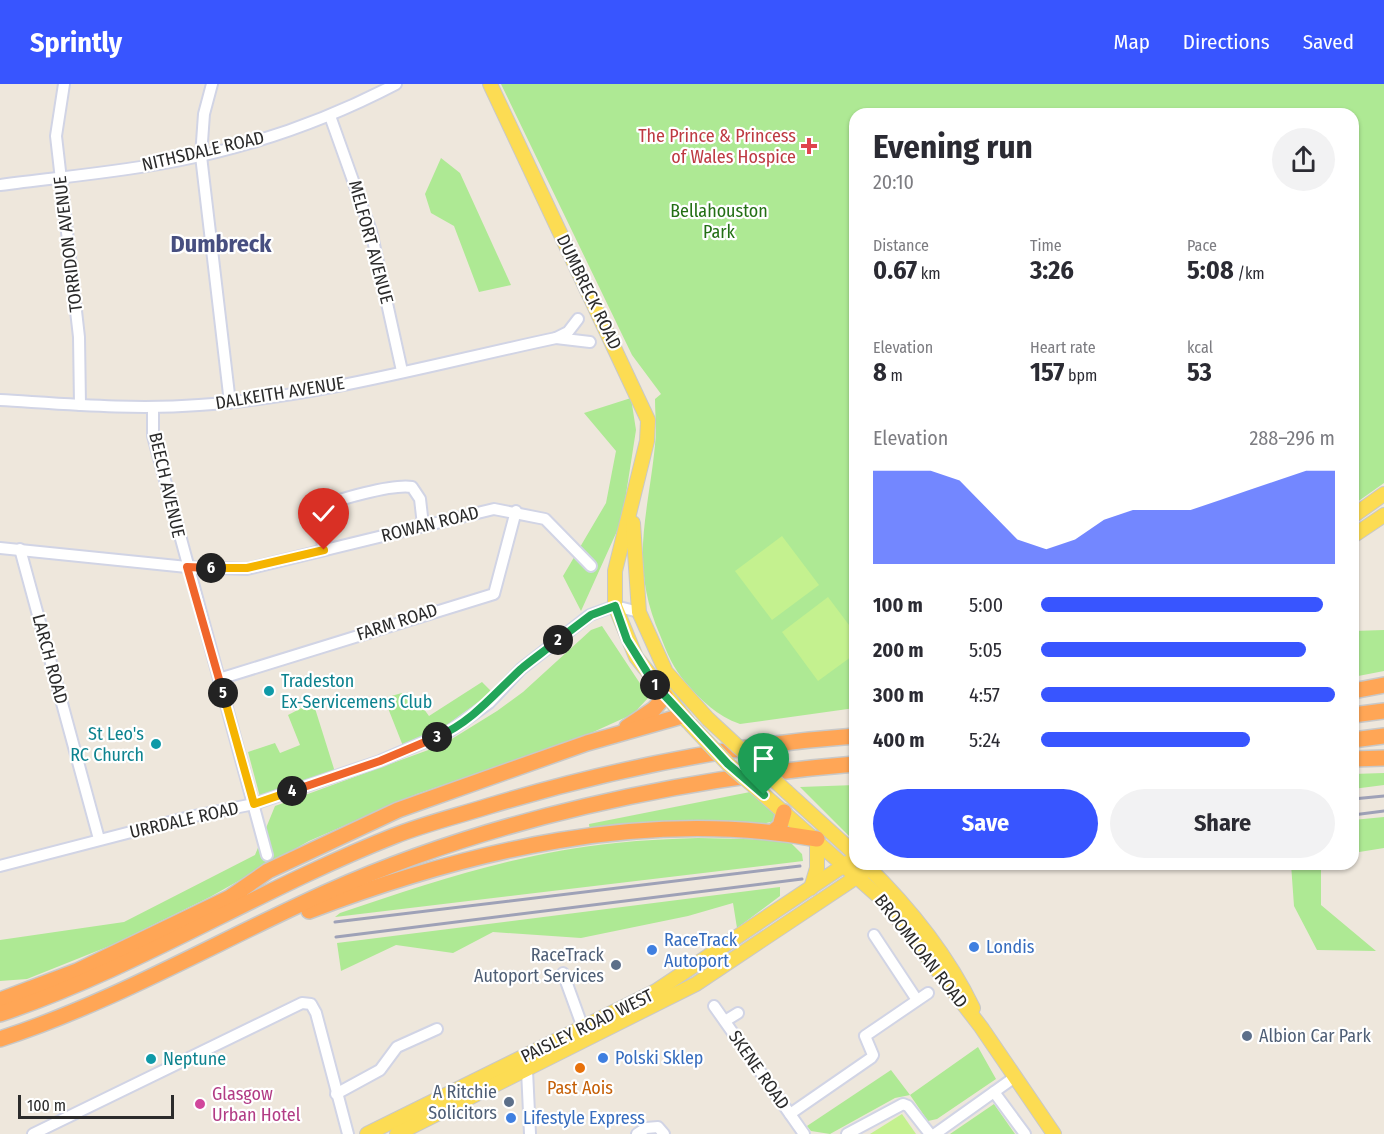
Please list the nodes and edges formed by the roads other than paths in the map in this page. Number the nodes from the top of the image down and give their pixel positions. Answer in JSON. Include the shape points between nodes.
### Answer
{"nodes":[{"id":1,"x":64,"y":84,"type":"edge"},
{"id":2,"x":212,"y":84,"type":"edge"},
{"id":3,"x":396,"y":84,"type":"edge"},
{"id":4,"x":490,"y":84,"type":"edge"},
{"id":5,"x":330,"y":116,"type":"junction"},
{"id":6,"x":201,"y":156,"type":"junction"},
{"id":7,"x":60,"y":177,"type":"junction"},
{"id":8,"x":0,"y":184,"type":"edge"},
{"id":9,"x":578,"y":319,"type":"dead end"},
{"id":10,"x":556,"y":338,"type":"junction"},
{"id":11,"x":590,"y":342,"type":"dead end"},
{"id":12,"x":402,"y":371,"type":"junction"},
{"id":13,"x":0,"y":400,"type":"edge"},
{"id":14,"x":230,"y":403,"type":"junction"},
{"id":15,"x":80,"y":405,"type":"junction"},
{"id":16,"x":153,"y":408,"type":"junction"},
{"id":17,"x":1384,"y":495,"type":"edge"},
{"id":18,"x":632,"y":508,"type":"junction"},
{"id":19,"x":516,"y":511,"type":"junction"},
{"id":20,"x":1359,"y":512,"type":"edge"},
{"id":21,"x":1384,"y":515,"type":"edge"},
{"id":22,"x":423,"y":525,"type":"junction"},
{"id":23,"x":1359,"y":532,"type":"edge"},
{"id":24,"x":0,"y":548,"type":"edge"},
{"id":25,"x":20,"y":549,"type":"junction"},
{"id":26,"x":324,"y":550,"type":"junction"},
{"id":27,"x":591,"y":566,"type":"dead end"},
{"id":28,"x":187,"y":567,"type":"junction"},
{"id":29,"x":615,"y":606,"type":"junction"},
{"id":30,"x":639,"y":612,"type":"junction"},
{"id":31,"x":219,"y":679,"type":"junction"},
{"id":32,"x":1384,"y":685,"type":"edge"},
{"id":33,"x":1359,"y":690,"type":"edge"},
{"id":34,"x":665,"y":696,"type":"junction"},
{"id":35,"x":1384,"y":711,"type":"edge"},
{"id":36,"x":1359,"y":714,"type":"edge"},
{"id":37,"x":704,"y":715,"type":"junction"},
{"id":38,"x":686,"y":720,"type":"junction"},
{"id":39,"x":1384,"y":736,"type":"edge"},
{"id":40,"x":609,"y":737,"type":"junction"},
{"id":41,"x":849,"y":737,"type":"edge"},
{"id":42,"x":1359,"y":739,"type":"edge"},
{"id":43,"x":1384,"y":758,"type":"edge"},
{"id":44,"x":1359,"y":759,"type":"edge"},
{"id":45,"x":849,"y":765,"type":"edge"},
{"id":46,"x":787,"y":792,"type":"junction"},
{"id":47,"x":254,"y":804,"type":"junction"},
{"id":48,"x":784,"y":812,"type":"junction"},
{"id":49,"x":774,"y":831,"type":"junction"},
{"id":50,"x":393,"y":836,"type":"junction"},
{"id":51,"x":99,"y":839,"type":"junction"},
{"id":52,"x":817,"y":839,"type":"junction"},
{"id":53,"x":267,"y":855,"type":"dead end"},
{"id":54,"x":849,"y":856,"type":"edge"},
{"id":55,"x":849,"y":857,"type":"edge"},
{"id":56,"x":849,"y":861,"type":"edge"},
{"id":57,"x":0,"y":866,"type":"edge"},
{"id":58,"x":856,"y":870,"type":"edge"},
{"id":59,"x":865,"y":870,"type":"edge"},
{"id":60,"x":874,"y":870,"type":"edge"},
{"id":61,"x":858,"y":877,"type":"junction"},
{"id":62,"x":812,"y":888,"type":"junction"},
{"id":63,"x":231,"y":896,"type":"junction"},
{"id":64,"x":874,"y":935,"type":"dead end"},
{"id":65,"x":217,"y":946,"type":"junction"},
{"id":66,"x":563,"y":973,"type":"dead end"},
{"id":67,"x":928,"y":993,"type":"dead end"},
{"id":68,"x":0,"y":1000,"type":"edge"},
{"id":69,"x":917,"y":1000,"type":"junction"},
{"id":70,"x":714,"y":1006,"type":"dead end"},
{"id":71,"x":738,"y":1013,"type":"dead end"},
{"id":72,"x":0,"y":1014,"type":"edge"},
{"id":73,"x":725,"y":1021,"type":"junction"},
{"id":74,"x":981,"y":1027,"type":"junction"},
{"id":75,"x":583,"y":1028,"type":"junction"},
{"id":76,"x":437,"y":1029,"type":"dead end"},
{"id":77,"x":0,"y":1039,"type":"edge"},
{"id":78,"x":527,"y":1070,"type":"junction"},
{"id":79,"x":1015,"y":1077,"type":"junction"},
{"id":80,"x":994,"y":1092,"type":"junction"},
{"id":81,"x":336,"y":1094,"type":"junction"},
{"id":82,"x":790,"y":1114,"type":"junction"},
{"id":83,"x":416,"y":1123,"type":"edge"},
{"id":84,"x":33,"y":1134,"type":"edge"},
{"id":85,"x":348,"y":1134,"type":"edge"},
{"id":86,"x":367,"y":1134,"type":"edge"},
{"id":87,"x":396,"y":1134,"type":"edge"},
{"id":88,"x":530,"y":1134,"type":"edge"},
{"id":89,"x":637,"y":1134,"type":"edge"},
{"id":90,"x":664,"y":1134,"type":"edge"},
{"id":91,"x":804,"y":1134,"type":"edge"},
{"id":92,"x":847,"y":1134,"type":"edge"},
{"id":93,"x":930,"y":1134,"type":"edge"},
{"id":94,"x":935,"y":1134,"type":"edge"},
{"id":95,"x":1025,"y":1134,"type":"edge"},
{"id":96,"x":1054,"y":1134,"type":"edge"}],
"edges":[{"from":1,"to":7,"type":"street","name":"TORRIDON AVENUE","via":[[56,121]]},
{"from":2,"to":6,"type":"street","via":[[204,114]]},
{"from":3,"to":5,"type":"street","name":"NITHSDALE ROAD"},
{"from":4,"to":18,"type":"main road","name":"DUMBRECK ROAD","via":[[648,420]]},
{"from":5,"to":6,"type":"street","name":"NITHSDALE ROAD"},
{"from":5,"to":12,"type":"street","name":"MELFORT AVENUE","via":[[371,231]]},
{"from":6,"to":7,"type":"street","name":"NITHSDALE ROAD"},
{"from":6,"to":14,"type":"street"},
{"from":7,"to":8,"type":"street","name":"NITHSDALE ROAD"},
{"from":7,"to":15,"type":"street","name":"TORRIDON AVENUE","via":[[79,337]]},
{"from":9,"to":10,"type":"street","name":"DALKEITH AVENUE","via":[[568,332]]},
{"from":10,"to":11,"type":"street","name":"DALKEITH AVENUE"},
{"from":10,"to":12,"type":"street","name":"DALKEITH AVENUE"},
{"from":12,"to":14,"type":"street","name":"DALKEITH AVENUE"},
{"from":13,"to":15,"type":"street","name":"DALKEITH AVENUE"},
{"from":14,"to":16,"type":"street","name":"DALKEITH AVENUE"},
{"from":15,"to":16,"type":"street","name":"DALKEITH AVENUE"},
{"from":16,"to":28,"type":"street","name":"BEECH AVENUE","via":[[153,436]]},
{"from":17,"to":20,"type":"main road"},
{"from":18,"to":29,"type":"main road","name":"DUMBRECK ROAD","via":[[615,572]]},
{"from":18,"to":30,"type":"main road","name":"DUMBRECK ROAD"},
{"from":19,"to":22,"type":"street","name":"ROWAN ROAD","via":[[494,509]]},
{"from":19,"to":27,"type":"street","name":"ROWAN ROAD","via":[[545,519]]},
{"from":19,"to":31,"type":"street","name":"FARM ROAD","via":[[494,594]]},
{"from":21,"to":23,"type":"main road"},
{"from":22,"to":26,"type":"street","name":"ROWAN ROAD"},
{"from":22,"to":26,"type":"street","via":[[420,499],[412,487],[374,490],[320,509],[317,516]]},
{"from":24,"to":25,"type":"street","name":"ROWAN ROAD"},
{"from":25,"to":28,"type":"street","name":"ROWAN ROAD"},
{"from":25,"to":51,"type":"street","name":"LARCH ROAD"},
{"from":26,"to":28,"type":"street","name":"ROWAN ROAD","via":[[247,568]]},
{"from":28,"to":31,"type":"street","name":"BEECH AVENUE"},
{"from":29,"to":30,"type":"street"},
{"from":29,"to":34,"type":"main road","name":"DUMBRECK ROAD","via":[[636,657]]},
{"from":29,"to":47,"type":"street","name":"URRDALE ROAD","via":[[591,615],[521,669],[489,703],[450,731],[380,761]]},
{"from":30,"to":37,"type":"main road","name":"DUMBRECK ROAD","via":[[666,672]]},
{"from":31,"to":47,"type":"street","name":"BEECH AVENUE"},
{"from":32,"to":33,"type":"highway"},
{"from":34,"to":38,"type":"main road","name":"DUMBRECK ROAD"},
{"from":34,"to":40,"type":"highway","via":[[642,718]]},
{"from":35,"to":36,"type":"highway"},
{"from":37,"to":38,"type":"main road"},
{"from":37,"to":46,"type":"main road","name":"DUMBRECK ROAD","bridge":true},
{"from":38,"to":40,"type":"highway"},
{"from":38,"to":48,"type":"main road","name":"DUMBRECK ROAD","bridge":true,"via":[[728,764]]},
{"from":39,"to":42,"type":"highway"},
{"from":40,"to":63,"type":"highway","via":[[398,810],[268,871]]},
{"from":41,"to":50,"type":"highway","via":[[760,746],[640,768],[518,797]]},
{"from":43,"to":44,"type":"highway"},
{"from":45,"to":65,"type":"highway","via":[[686,786],[527,823],[328,892]]},
{"from":46,"to":48,"type":"main road"},
{"from":46,"to":54,"type":"main road","name":"DUMBRECK ROAD"},
{"from":47,"to":51,"type":"street","name":"URRDALE ROAD"},
{"from":47,"to":53,"type":"street","name":"BEECH AVENUE"},
{"from":48,"to":49,"type":"highway"},
{"from":48,"to":52,"type":"main road","name":"DUMBRECK ROAD"},
{"from":49,"to":52,"type":"highway"},
{"from":49,"to":65,"type":"highway","via":[[651,830],[566,838],[464,860]]},
{"from":50,"to":63,"type":"highway","via":[[359,842],[319,856]]},
{"from":50,"to":72,"type":"highway","via":[[259,896],[122,967]]},
{"from":51,"to":57,"type":"street","name":"URRDALE ROAD"},
{"from":52,"to":55,"type":"main road","name":"DUMBRECK ROAD"},
{"from":52,"to":62,"type":"main road"},
{"from":56,"to":62,"type":"main road","name":"PAISLEY ROAD WEST"},
{"from":58,"to":61,"type":"main road","name":"BROOMLOAN ROAD"},
{"from":59,"to":61,"type":"main road","name":"PAISLEY ROAD WEST"},
{"from":60,"to":74,"type":"main road","name":"BROOMLOAN ROAD","via":[[960,980]]},
{"from":61,"to":74,"type":"main road","name":"BROOMLOAN ROAD","via":[[903,924]]},
{"from":61,"to":78,"type":"main road","name":"PAISLEY ROAD WEST","via":[[696,984]]},
{"from":62,"to":75,"type":"main road","name":"PAISLEY ROAD WEST","via":[[672,982]]},
{"from":63,"to":68,"type":"highway","via":[[77,971]]},
{"from":64,"to":69,"type":"street"},
{"from":65,"to":77,"type":"highway","via":[[97,1003]]},
{"from":66,"to":75,"type":"street"},
{"from":67,"to":69,"type":"street"},
{"from":69,"to":82,"type":"street","via":[[865,1036],[871,1058]]},
{"from":70,"to":73,"type":"street","name":"SKENE ROAD"},
{"from":71,"to":73,"type":"street"},
{"from":73,"to":82,"type":"street","name":"SKENE ROAD"},
{"from":74,"to":79,"type":"main road","name":"BROOMLOAN ROAD"},
{"from":75,"to":83,"type":"main road","name":"PAISLEY ROAD WEST"},
{"from":76,"to":81,"type":"street","via":[[397,1047],[380,1070]]},
{"from":78,"to":83,"type":"main road","name":"PAISLEY ROAD WEST"},
{"from":78,"to":88,"type":"street"},
{"from":79,"to":80,"type":"street"},
{"from":79,"to":96,"type":"main road","name":"BROOMLOAN ROAD"},
{"from":80,"to":94,"type":"street"},
{"from":80,"to":95,"type":"street"},
{"from":81,"to":84,"type":"street","via":[[322,1032],[311,1004],[298,1005]]},
{"from":81,"to":85,"type":"street"},
{"from":82,"to":91,"type":"street","name":"SKENE ROAD"},
{"from":83,"to":86,"type":"main road","name":"PAISLEY ROAD WEST"},
{"from":83,"to":87,"type":"main road","name":"PAISLEY ROAD WEST"},
{"from":89,"to":90,"type":"street","via":[[653,1126]]},
{"from":92,"to":93,"type":"street","via":[[903,1104],[909,1106]]}]}
